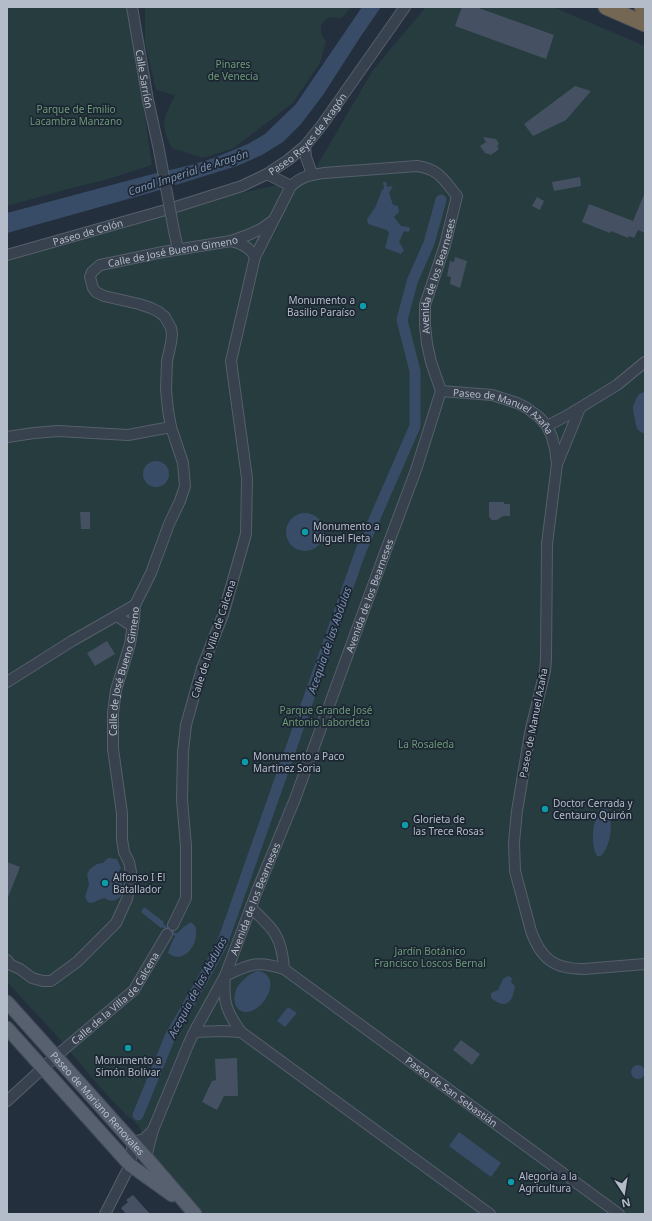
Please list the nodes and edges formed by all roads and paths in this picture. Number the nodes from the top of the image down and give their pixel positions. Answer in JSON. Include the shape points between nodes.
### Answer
{"nodes":[{"id":1,"x":132,"y":7,"type":"edge"},
{"id":2,"x":404,"y":7,"type":"edge"},
{"id":3,"x":606,"y":7,"type":"edge"},
{"id":4,"x":642,"y":7,"type":"edge"},
{"id":5,"x":645,"y":8,"type":"edge"},
{"id":6,"x":645,"y":24,"type":"edge"},
{"id":7,"x":305,"y":146,"type":"junction"},
{"id":8,"x":267,"y":174,"type":"junction"},
{"id":9,"x":312,"y":174,"type":"junction"},
{"id":10,"x":291,"y":186,"type":"junction"},
{"id":11,"x":169,"y":209,"type":"joint"},
{"id":12,"x":274,"y":219,"type":"junction"},
{"id":13,"x":231,"y":241,"type":"junction"},
{"id":14,"x":178,"y":249,"type":"junction"},
{"id":15,"x":7,"y":255,"type":"edge"},
{"id":16,"x":255,"y":257,"type":"junction"},
{"id":17,"x":645,"y":362,"type":"edge"},
{"id":18,"x":441,"y":391,"type":"junction"},
{"id":19,"x":580,"y":408,"type":"junction"},
{"id":20,"x":546,"y":426,"type":"junction"},
{"id":21,"x":171,"y":427,"type":"junction"},
{"id":22,"x":7,"y":437,"type":"edge"},
{"id":23,"x":557,"y":464,"type":"junction"},
{"id":24,"x":135,"y":605,"type":"junction"},
{"id":25,"x":117,"y":616,"type":"junction"},
{"id":26,"x":133,"y":627,"type":"junction"},
{"id":27,"x":7,"y":682,"type":"edge"},
{"id":28,"x":251,"y":908,"type":"junction"},
{"id":29,"x":7,"y":960,"type":"edge"},
{"id":30,"x":645,"y":964,"type":"edge"},
{"id":31,"x":284,"y":969,"type":"junction"},
{"id":32,"x":225,"y":976,"type":"junction"},
{"id":33,"x":7,"y":1002,"type":"edge"},
{"id":34,"x":7,"y":1028,"type":"edge"},
{"id":35,"x":194,"y":1032,"type":"junction"},
{"id":36,"x":241,"y":1032,"type":"junction"},
{"id":37,"x":56,"y":1057,"type":"junction"},
{"id":38,"x":43,"y":1069,"type":"junction"},
{"id":39,"x":7,"y":1101,"type":"edge"},
{"id":40,"x":153,"y":1130,"type":"junction"},
{"id":41,"x":133,"y":1142,"type":"junction"},
{"id":42,"x":146,"y":1157,"type":"junction"},
{"id":43,"x":130,"y":1165,"type":"junction"},
{"id":44,"x":191,"y":1210,"type":"edge"},
{"id":45,"x":105,"y":1214,"type":"edge"},
{"id":46,"x":490,"y":1214,"type":"edge"},
{"id":47,"x":619,"y":1214,"type":"edge"}],
"edges":[{"from":1,"to":14,"type":"street","name":"Calle Sarrión","bridge":true},
{"from":2,"to":7,"type":"street","name":"Paseo Reyes de Aragón","via":[[332,114]]},
{"from":3,"to":6,"type":"highway"},
{"from":4,"to":5,"type":"highway"},
{"from":7,"to":8,"type":"street","name":"Paseo Reyes de Aragón"},
{"from":7,"to":9,"type":"street"},
{"from":8,"to":10,"type":"street"},
{"from":8,"to":11,"type":"street","name":"Paseo Reyes de Aragón","via":[[242,186]]},
{"from":9,"to":10,"type":"street","name":"Avenida de los Bearneses","via":[[298,179]]},
{"from":9,"to":18,"type":"street","name":"Avenida de los Bearneses","via":[[426,167],[439,174],[457,196],[445,245],[425,305],[427,344]]},
{"from":10,"to":12,"type":"street"},
{"from":11,"to":15,"type":"street","name":"Paseo de Colón"},
{"from":12,"to":13,"type":"street","name":"Calle de José Bueno Gimeno","via":[[261,229]]},
{"from":12,"to":16,"type":"street","name":"Calle de la Villa de Calcena"},
{"from":13,"to":14,"type":"street","name":"Calle de José Bueno Gimeno"},
{"from":13,"to":16,"type":"street","via":[[248,247]]},
{"from":14,"to":21,"type":"street","name":"Calle de José Bueno Gimeno","via":[[100,265],[90,277],[96,292],[151,308],[168,322],[172,334],[167,361],[166,390]]},
{"from":16,"to":37,"type":"street","name":"Calle de la Villa de Calcena","via":[[231,362],[247,478],[246,534],[223,614],[202,668],[186,725],[182,800],[186,846],[186,898],[134,990]]},
{"from":17,"to":19,"type":"street","via":[[617,385]]},
{"from":18,"to":20,"type":"street","name":"Paseo de Manuel Azaña","via":[[492,396],[517,403],[539,417]]},
{"from":18,"to":28,"type":"street","name":"Avenida de los Bearneses","via":[[402,510],[295,799]]},
{"from":19,"to":20,"type":"street"},
{"from":19,"to":23,"type":"street"},
{"from":20,"to":23,"type":"street","name":"Paseo de Manuel Azaña","via":[[552,438]]},
{"from":21,"to":22,"type":"street","via":[[128,435],[58,431]]},
{"from":21,"to":24,"type":"street","name":"Calle de José Bueno Gimeno","via":[[183,463],[185,486],[151,573]]},
{"from":23,"to":30,"type":"street","name":"Paseo de Manuel Azaña","via":[[547,544],[546,660],[516,811],[515,871],[534,941],[546,957],[560,966],[579,969]]},
{"from":24,"to":25,"type":"street"},
{"from":24,"to":26,"type":"street","name":"Calle de José Bueno Gimeno"},
{"from":25,"to":26,"type":"street"},
{"from":25,"to":27,"type":"street"},
{"from":26,"to":29,"type":"street","name":"Calle de José Bueno Gimeno","via":[[116,690],[113,713],[113,749],[122,813],[122,839],[131,872],[127,899],[116,923],[77,962],[51,981],[32,978]]},
{"from":28,"to":31,"type":"street","via":[[273,930],[278,940]]},
{"from":28,"to":32,"type":"street","name":"Avenida de los Bearneses"},
{"from":31,"to":32,"type":"street","name":"Paseo de San Sebastián","via":[[263,963],[254,964]]},
{"from":31,"to":47,"type":"street","name":"Paseo de San Sebastián"},
{"from":32,"to":35,"type":"street","name":"Avenida de los Bearneses"},
{"from":32,"to":36,"type":"street","via":[[226,1004]]},
{"from":33,"to":37,"type":"main road","name":"Paseo de Mariano Renovales"},
{"from":34,"to":38,"type":"main road","name":"Paseo de Mariano Renovales"},
{"from":35,"to":36,"type":"street"},
{"from":35,"to":40,"type":"street","name":"Avenida de los Bearneses"},
{"from":36,"to":46,"type":"street"},
{"from":37,"to":38,"type":"street","name":"Calle de la Villa de Calcena"},
{"from":37,"to":41,"type":"main road","name":"Paseo de Mariano Renovales"},
{"from":38,"to":39,"type":"street","name":"Calle de la Villa de Calcena"},
{"from":38,"to":43,"type":"main road","name":"Paseo de Mariano Renovales"},
{"from":40,"to":41,"type":"street","via":[[144,1138]]},
{"from":40,"to":42,"type":"street","name":"Avenida de los Bearneses"},
{"from":41,"to":42,"type":"main road","name":"Paseo de Mariano Renovales"},
{"from":41,"to":43,"type":"street"},
{"from":42,"to":44,"type":"main road","name":"Paseo de Mariano Renovales"},
{"from":43,"to":44,"type":"main road","name":"Paseo de Mariano Renovales"},
{"from":43,"to":45,"type":"street"}]}
